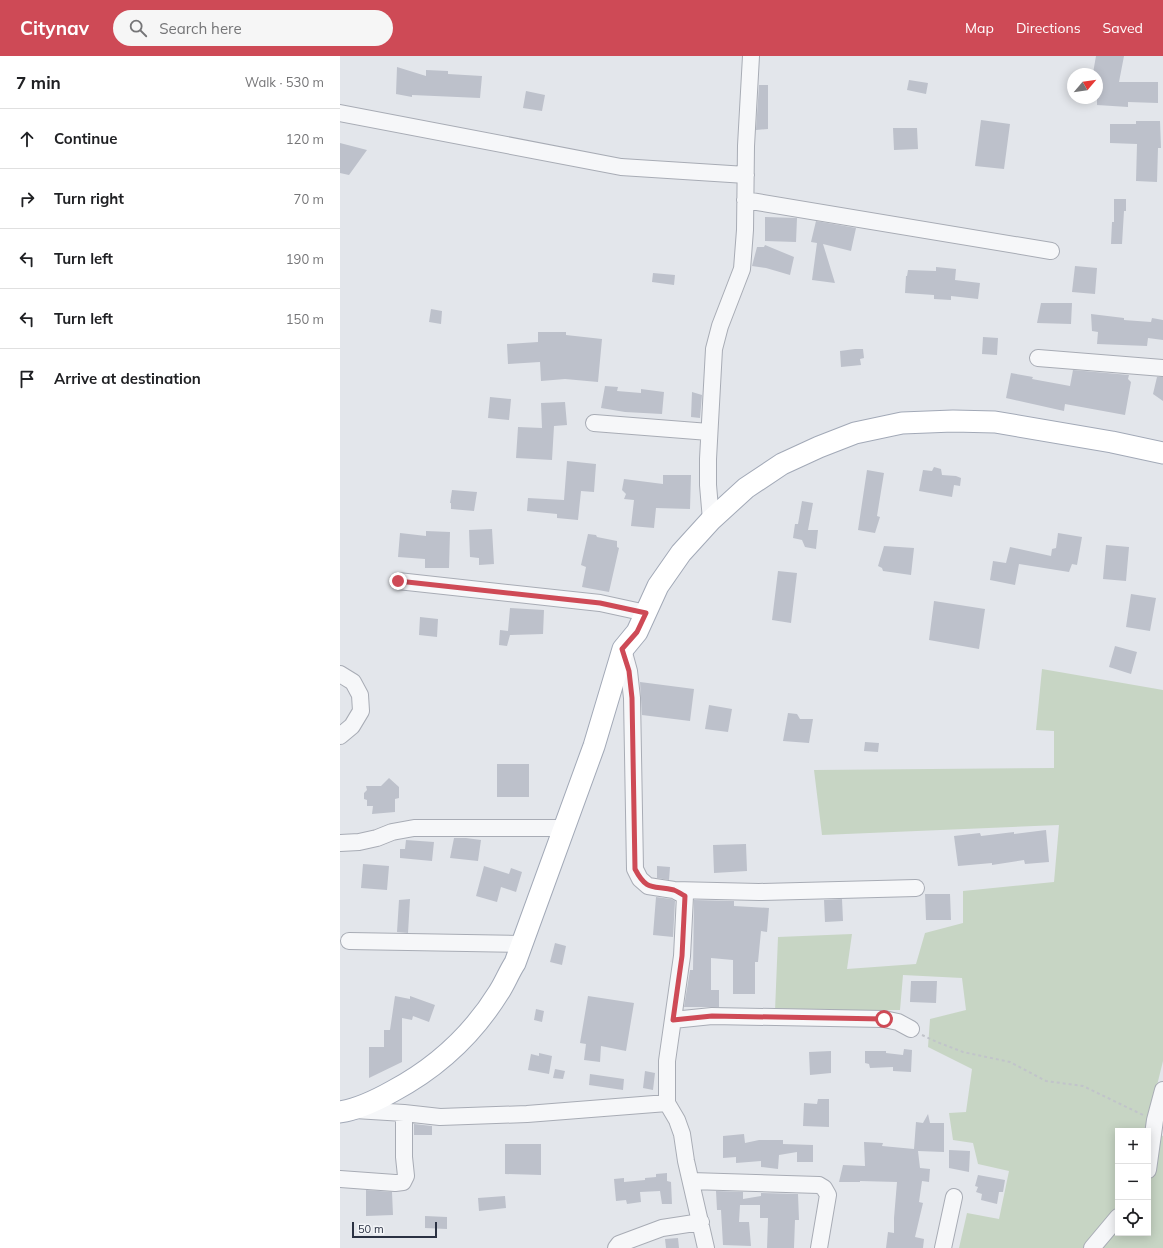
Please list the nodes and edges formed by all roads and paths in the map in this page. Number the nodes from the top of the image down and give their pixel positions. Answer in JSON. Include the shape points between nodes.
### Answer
{"nodes":[{"id":1,"x":751,"y":56,"type":"edge"},
{"id":2,"x":340,"y":113,"type":"edge"},
{"id":3,"x":746,"y":175,"type":"junction"},
{"id":4,"x":745,"y":200,"type":"junction"},
{"id":5,"x":1051,"y":251,"type":"dead end"},
{"id":6,"x":1038,"y":358,"type":"dead end"},
{"id":7,"x":1163,"y":368,"type":"edge"},
{"id":8,"x":594,"y":423,"type":"dead end"},
{"id":9,"x":709,"y":432,"type":"junction"},
{"id":10,"x":1163,"y":453,"type":"edge"},
{"id":11,"x":711,"y":520,"type":"junction"},
{"id":12,"x":398,"y":581,"type":"dead end"},
{"id":13,"x":646,"y":613,"type":"junction"},
{"id":14,"x":622,"y":649,"type":"junction"},
{"id":15,"x":340,"y":674,"type":"edge"},
{"id":16,"x":340,"y":736,"type":"edge"},
{"id":17,"x":564,"y":828,"type":"junction"},
{"id":18,"x":340,"y":843,"type":"edge"},
{"id":19,"x":916,"y":888,"type":"dead end"},
{"id":20,"x":674,"y":890,"type":"junction"},
{"id":21,"x":349,"y":941,"type":"dead end"},
{"id":22,"x":521,"y":944,"type":"junction"},
{"id":23,"x":673,"y":1020,"type":"junction"},
{"id":24,"x":911,"y":1029,"type":"joint"},
{"id":25,"x":1163,"y":1090,"type":"edge"},
{"id":26,"x":667,"y":1103,"type":"junction"},
{"id":27,"x":346,"y":1111,"type":"edge"},
{"id":28,"x":404,"y":1113,"type":"junction"},
{"id":29,"x":1159,"y":1121,"type":"edge"},
{"id":30,"x":1149,"y":1164,"type":"edge"},
{"id":31,"x":340,"y":1179,"type":"edge"},
{"id":32,"x":691,"y":1181,"type":"junction"},
{"id":33,"x":954,"y":1197,"type":"dead end"},
{"id":34,"x":1115,"y":1221,"type":"edge"},
{"id":35,"x":701,"y":1222,"type":"junction"},
{"id":36,"x":616,"y":1248,"type":"edge"},
{"id":37,"x":706,"y":1248,"type":"edge"},
{"id":38,"x":819,"y":1248,"type":"edge"},
{"id":39,"x":943,"y":1248,"type":"edge"},
{"id":40,"x":1092,"y":1248,"type":"edge"}],
"edges":[{"from":1,"to":3,"type":"street"},
{"from":2,"to":3,"type":"street","via":[[621,167]]},
{"from":3,"to":4,"type":"street"},
{"from":4,"to":5,"type":"street"},
{"from":4,"to":9,"type":"street","via":[[742,269],[714,348]]},
{"from":6,"to":7,"type":"street"},
{"from":8,"to":9,"type":"street"},
{"from":9,"to":11,"type":"street","via":[[708,485]]},
{"from":10,"to":11,"type":"main road","via":[[995,422],[902,423],[854,433],[782,464],[746,488]]},
{"from":11,"to":13,"type":"main road","via":[[677,559],[658,586]]},
{"from":12,"to":13,"type":"street","via":[[600,603]]},
{"from":13,"to":14,"type":"main road","via":[[637,632]]},
{"from":14,"to":17,"type":"main road","via":[[594,746]]},
{"from":14,"to":20,"type":"street","via":[[629,671],[632,698],[635,869],[640,879],[648,886]]},
{"from":15,"to":16,"type":"street","via":[[353,682],[360,695],[361,711],[352,726]]},
{"from":17,"to":18,"type":"street","via":[[414,828],[359,842]]},
{"from":17,"to":22,"type":"main road"},
{"from":19,"to":20,"type":"street","via":[[759,892]]},
{"from":20,"to":23,"type":"street","via":[[685,896],[682,956]]},
{"from":21,"to":22,"type":"street"},
{"from":22,"to":27,"type":"main road","via":[[515,963],[499,992],[456,1045],[408,1083],[381,1098]]},
{"from":23,"to":24,"type":"street","via":[[712,1016],[884,1019],[898,1022]]},
{"from":23,"to":26,"type":"street","via":[[667,1061]]},
{"from":24,"to":29,"type":"path","via":[[963,1052],[1010,1062],[1046,1081],[1084,1086]]},
{"from":25,"to":29,"type":"street"},
{"from":26,"to":28,"type":"street","via":[[527,1114],[440,1117]]},
{"from":26,"to":32,"type":"street","via":[[682,1134]]},
{"from":27,"to":28,"type":"street"},
{"from":28,"to":31,"type":"street","via":[[406,1176],[403,1182]]},
{"from":29,"to":30,"type":"street"},
{"from":32,"to":35,"type":"street"},
{"from":32,"to":38,"type":"street","via":[[819,1184],[828,1195]]},
{"from":33,"to":39,"type":"street"},
{"from":34,"to":40,"type":"street"},
{"from":35,"to":36,"type":"street","via":[[662,1228],[619,1244]]},
{"from":35,"to":37,"type":"street"}]}
